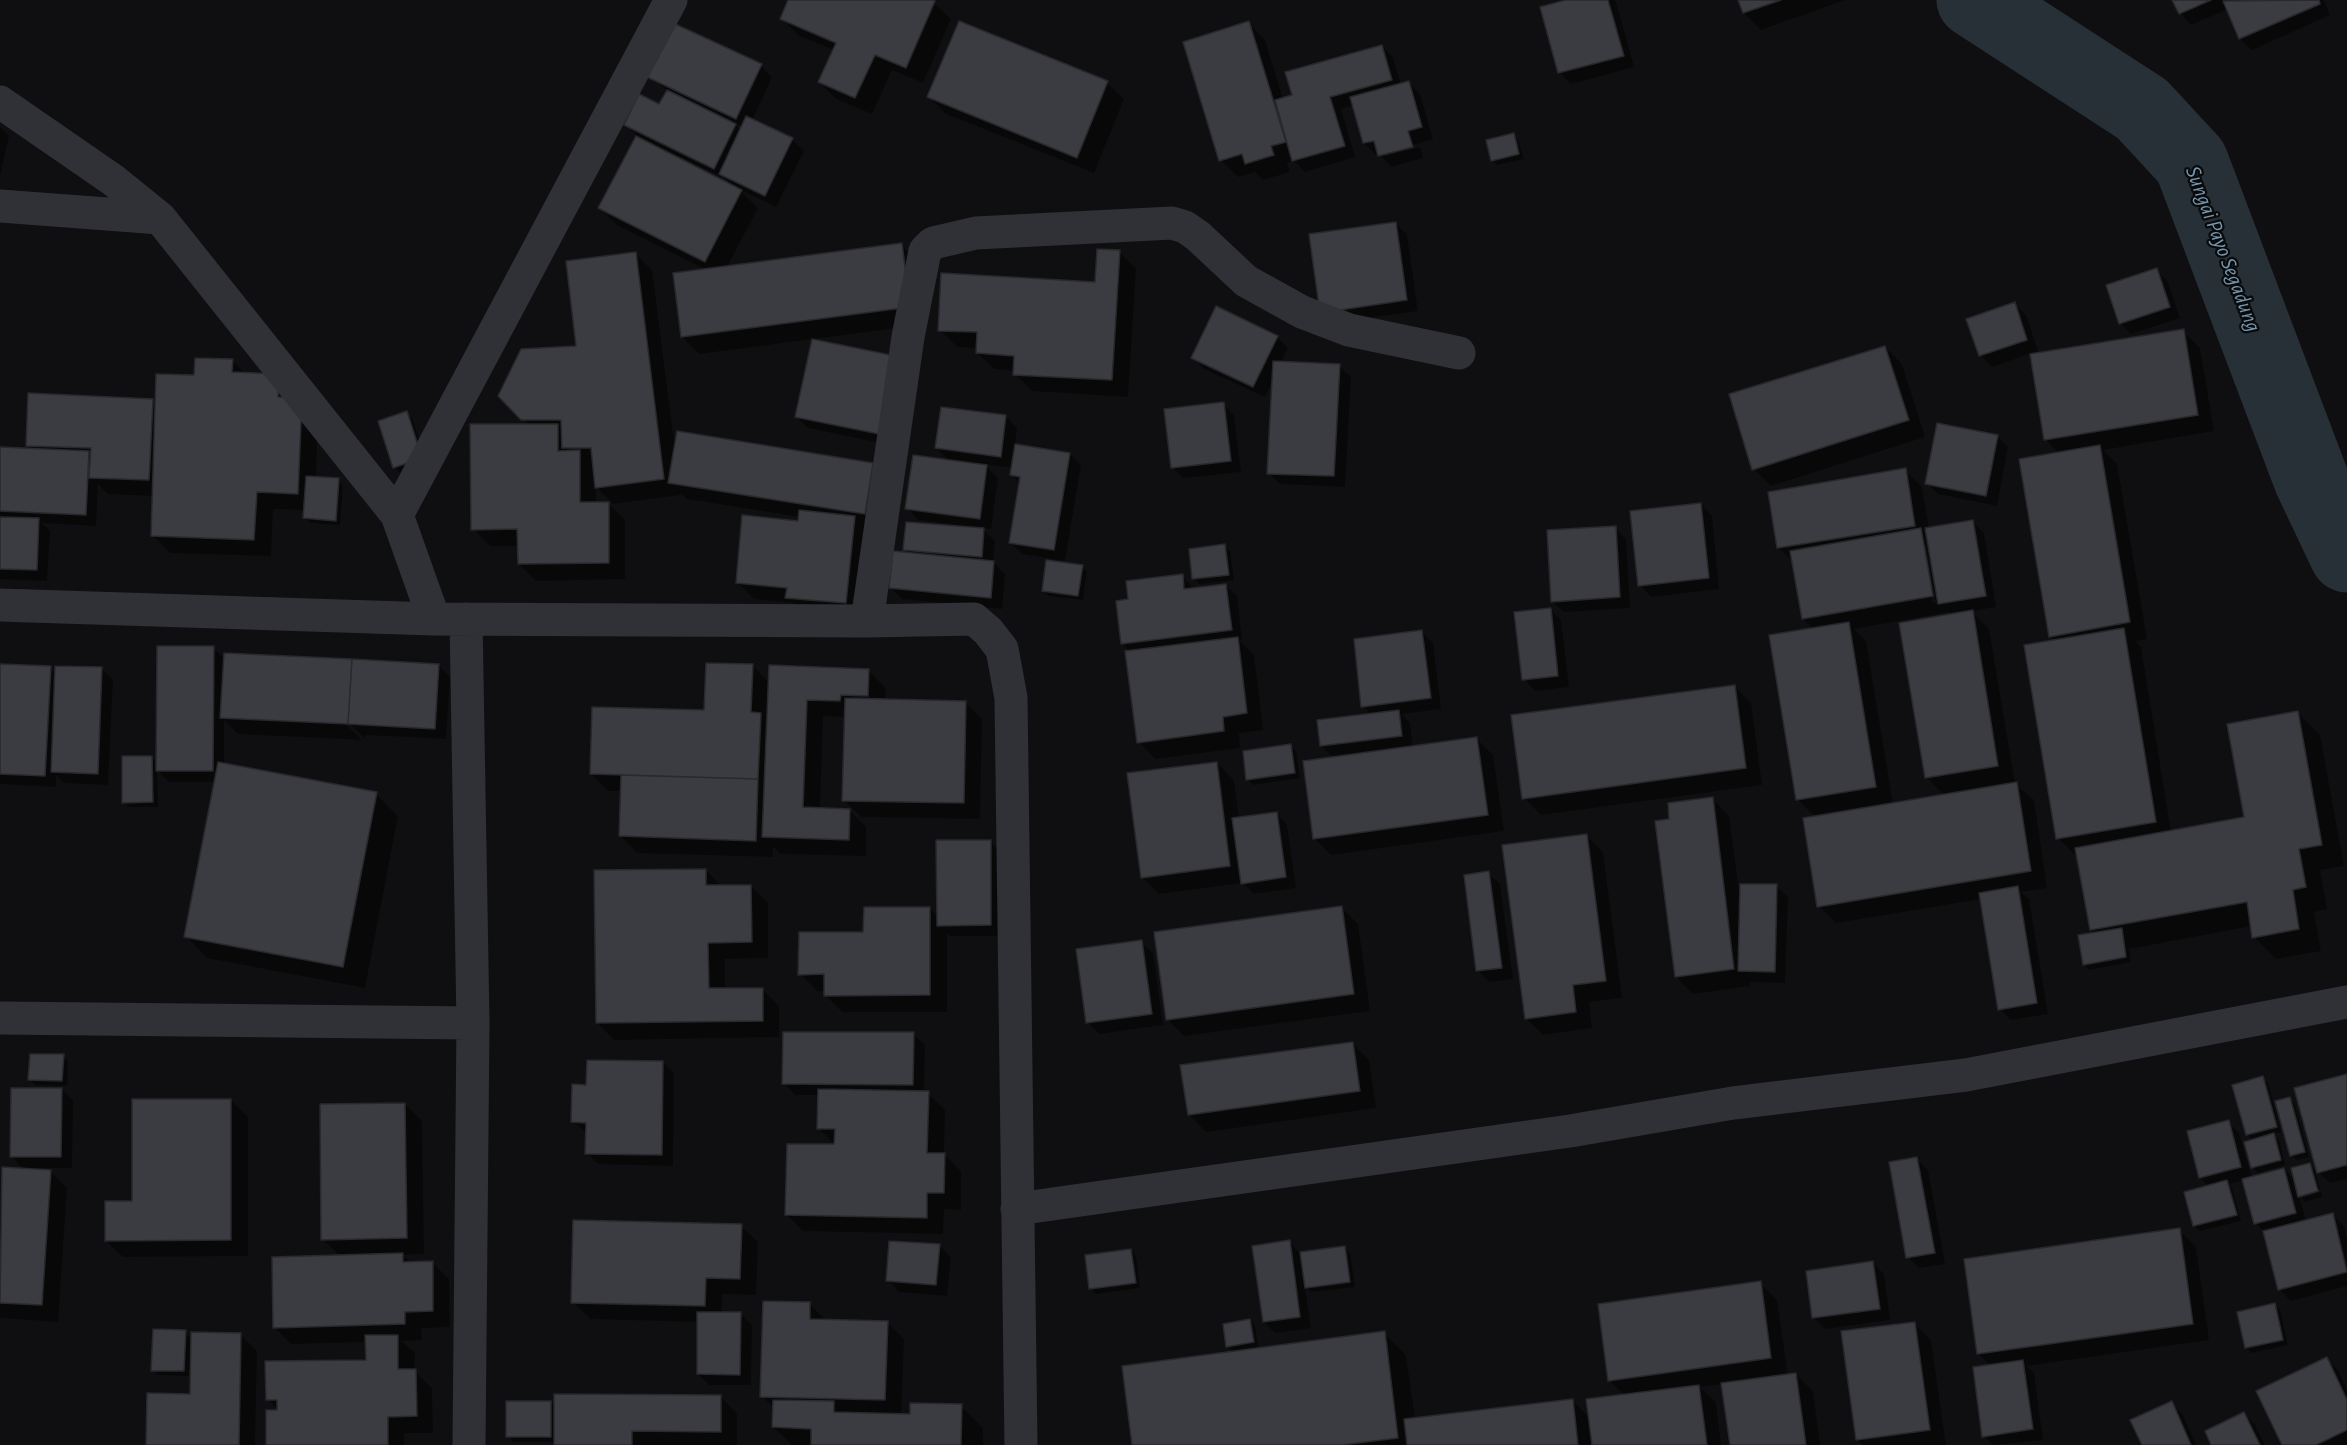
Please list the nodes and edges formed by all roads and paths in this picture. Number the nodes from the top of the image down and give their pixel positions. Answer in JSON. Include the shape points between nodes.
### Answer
{"nodes":[{"id":1,"x":671,"y":0,"type":"edge"},
{"id":2,"x":0,"y":102,"type":"edge"},
{"id":3,"x":0,"y":206,"type":"edge"},
{"id":4,"x":160,"y":218,"type":"junction"},
{"id":5,"x":1459,"y":353,"type":"dead end"},
{"id":6,"x":397,"y":515,"type":"junction"},
{"id":7,"x":0,"y":605,"type":"edge"},
{"id":8,"x":434,"y":619,"type":"junction"},
{"id":9,"x":466,"y":619,"type":"junction"},
{"id":10,"x":867,"y":621,"type":"junction"},
{"id":11,"x":2347,"y":1002,"type":"edge"},
{"id":12,"x":0,"y":1018,"type":"edge"},
{"id":13,"x":473,"y":1023,"type":"junction"},
{"id":14,"x":1017,"y":1209,"type":"junction"},
{"id":15,"x":469,"y":1445,"type":"edge"},
{"id":16,"x":1021,"y":1445,"type":"edge"}],
"edges":[{"from":1,"to":6,"type":"street"},
{"from":2,"to":4,"type":"street","via":[[113,180]]},
{"from":3,"to":4,"type":"street"},
{"from":4,"to":6,"type":"street"},
{"from":5,"to":10,"type":"street","via":[[1349,330],[1302,312],[1246,280],[1198,236],[1172,223],[976,233],[933,243],[925,251],[908,338]]},
{"from":6,"to":8,"type":"street"},
{"from":7,"to":8,"type":"street"},
{"from":8,"to":9,"type":"street"},
{"from":9,"to":10,"type":"street"},
{"from":9,"to":13,"type":"street"},
{"from":10,"to":14,"type":"street","via":[[974,619],[1002,649],[1008,672]]},
{"from":11,"to":14,"type":"street","via":[[1966,1075],[1734,1103],[1570,1131]]},
{"from":12,"to":13,"type":"street"},
{"from":13,"to":15,"type":"street"},
{"from":14,"to":16,"type":"street"}]}
